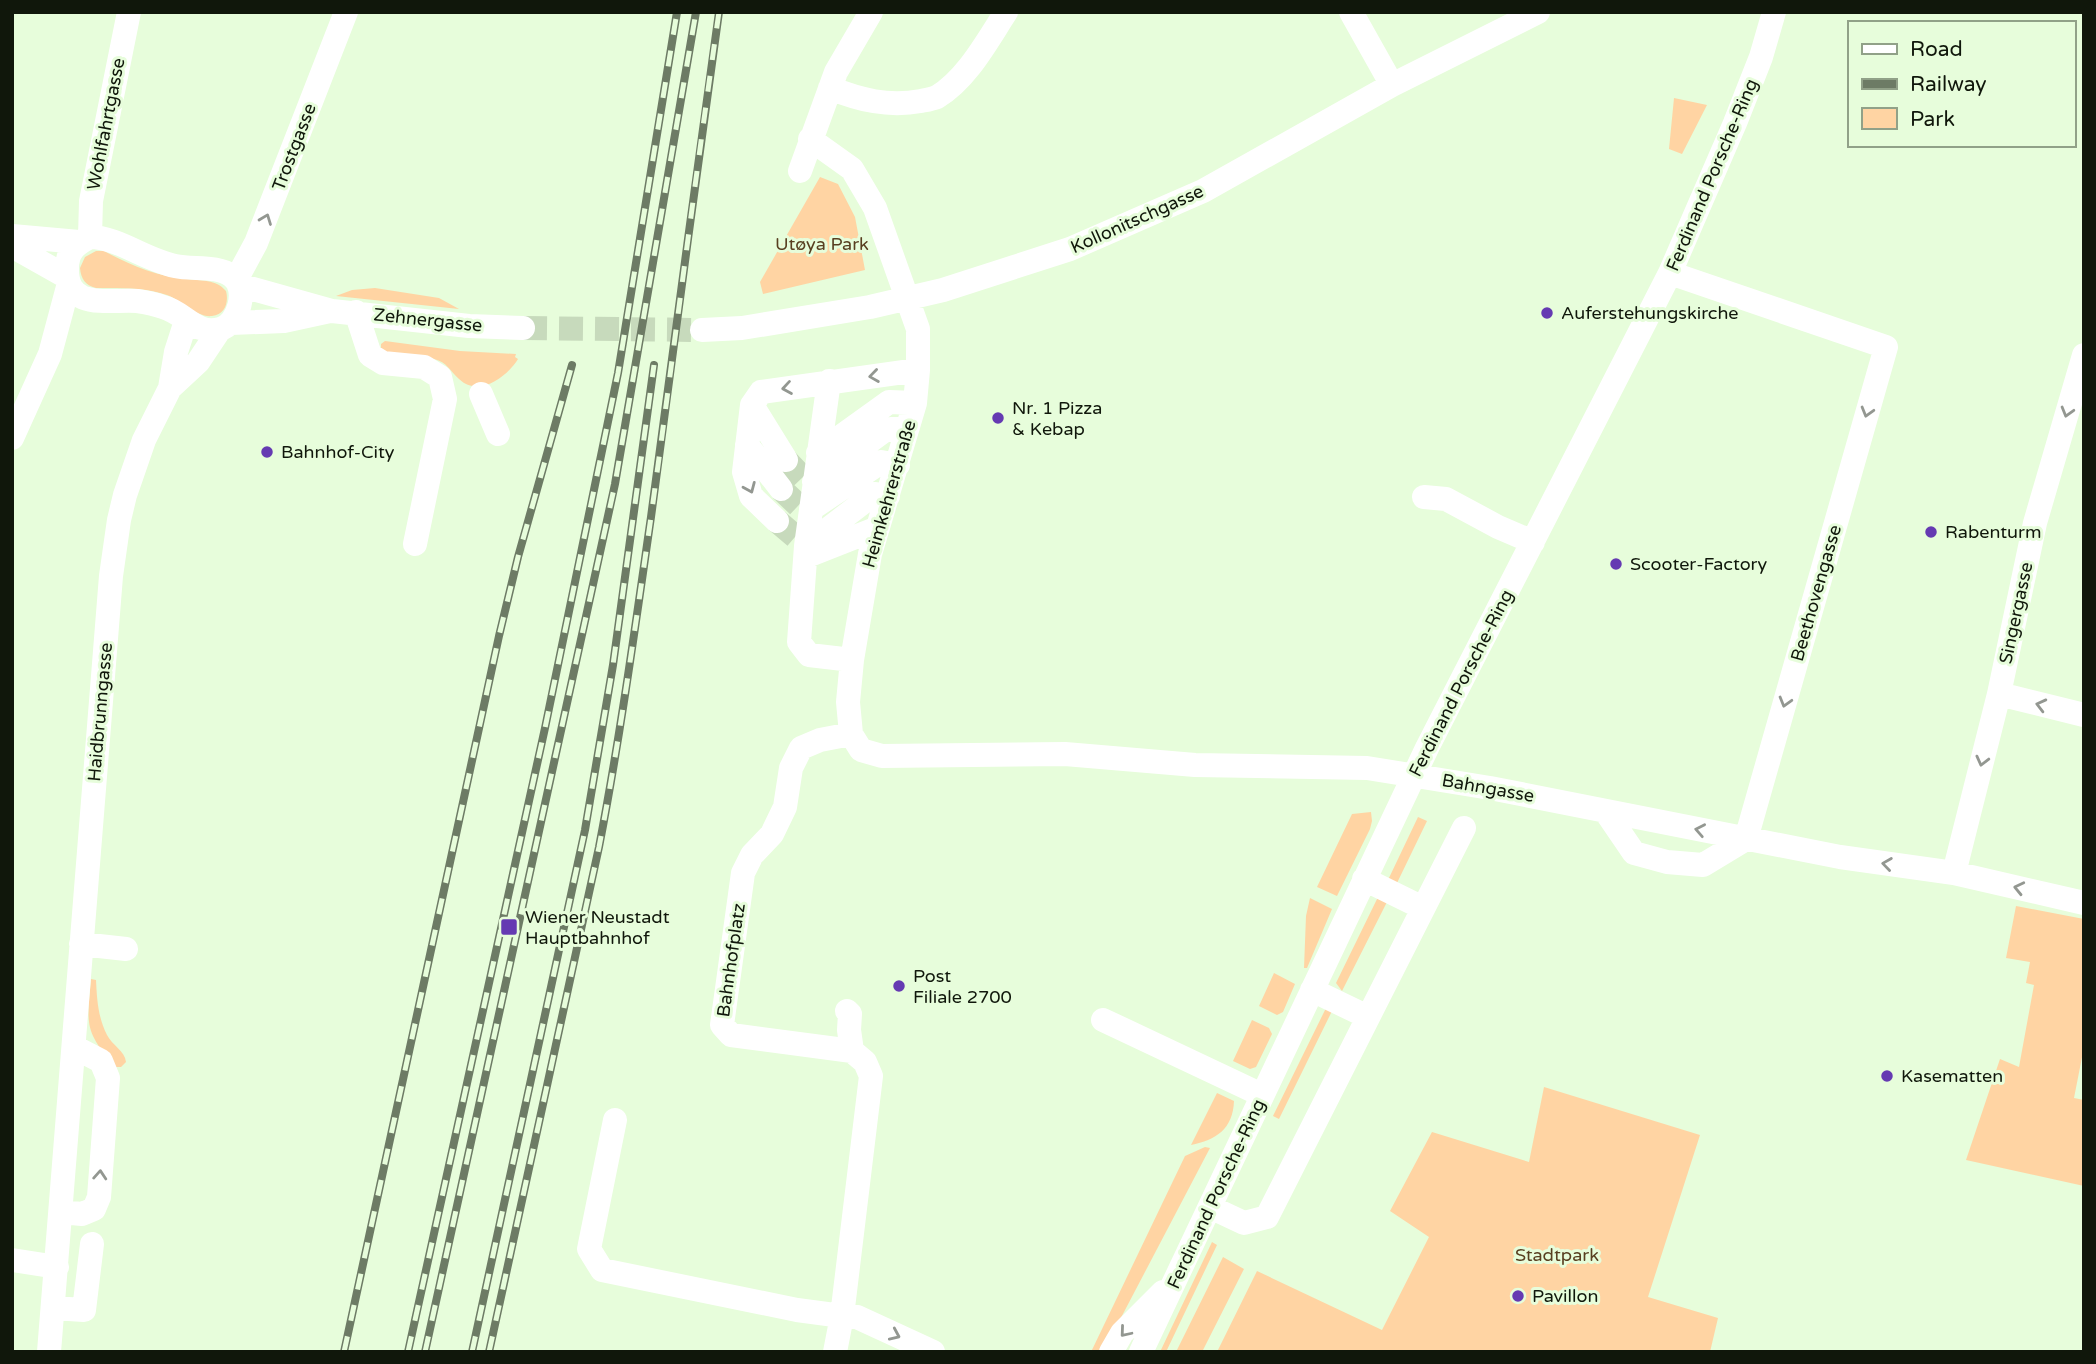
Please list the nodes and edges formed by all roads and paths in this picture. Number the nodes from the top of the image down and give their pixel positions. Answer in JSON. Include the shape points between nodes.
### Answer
{"nodes":[{"id":1,"x":129,"y":12,"type":"edge"},
{"id":2,"x":346,"y":12,"type":"edge"},
{"id":3,"x":871,"y":12,"type":"edge"},
{"id":4,"x":1006,"y":12,"type":"edge"},
{"id":5,"x":1351,"y":12,"type":"edge"},
{"id":6,"x":1538,"y":12,"type":"edge"},
{"id":7,"x":1774,"y":12,"type":"edge"},
{"id":8,"x":1392,"y":85,"type":"junction"},
{"id":9,"x":830,"y":88,"type":"junction"},
{"id":10,"x":810,"y":139,"type":"junction"},
{"id":11,"x":800,"y":171,"type":"dead end"},
{"id":12,"x":12,"y":236,"type":"edge"},
{"id":13,"x":85,"y":240,"type":"junction"},
{"id":14,"x":12,"y":246,"type":"edge"},
{"id":15,"x":1670,"y":273,"type":"junction"},
{"id":16,"x":68,"y":280,"type":"junction"},
{"id":17,"x":238,"y":283,"type":"junction"},
{"id":18,"x":907,"y":298,"type":"junction"},
{"id":19,"x":92,"y":301,"type":"junction"},
{"id":20,"x":344,"y":311,"type":"junction"},
{"id":21,"x":187,"y":321,"type":"junction"},
{"id":22,"x":225,"y":326,"type":"junction"},
{"id":23,"x":523,"y":328,"type":"tunnel mouth"},
{"id":24,"x":702,"y":330,"type":"tunnel mouth"},
{"id":25,"x":50,"y":354,"type":"junction"},
{"id":26,"x":2083,"y":359,"type":"edge"},
{"id":27,"x":918,"y":370,"type":"junction"},
{"id":28,"x":829,"y":381,"type":"junction"},
{"id":29,"x":170,"y":388,"type":"junction"},
{"id":30,"x":481,"y":394,"type":"dead end"},
{"id":31,"x":915,"y":403,"type":"junction"},
{"id":32,"x":752,"y":405,"type":"junction"},
{"id":33,"x":908,"y":427,"type":"junction"},
{"id":34,"x":498,"y":434,"type":"dead end"},
{"id":35,"x":12,"y":438,"type":"edge"},
{"id":36,"x":747,"y":445,"type":"junction"},
{"id":37,"x":818,"y":453,"type":"junction"},
{"id":38,"x":786,"y":460,"type":"tunnel mouth"},
{"id":39,"x":898,"y":465,"type":"junction"},
{"id":40,"x":781,"y":489,"type":"tunnel mouth"},
{"id":41,"x":888,"y":496,"type":"junction"},
{"id":42,"x":1424,"y":497,"type":"dead end"},
{"id":43,"x":807,"y":514,"type":"junction"},
{"id":44,"x":777,"y":521,"type":"tunnel mouth"},
{"id":45,"x":878,"y":528,"type":"junction"},
{"id":46,"x":1533,"y":542,"type":"junction"},
{"id":47,"x":415,"y":544,"type":"dead end"},
{"id":48,"x":852,"y":660,"type":"junction"},
{"id":49,"x":1999,"y":694,"type":"junction"},
{"id":50,"x":2084,"y":715,"type":"edge"},
{"id":51,"x":851,"y":734,"type":"junction"},
{"id":52,"x":1414,"y":776,"type":"junction"},
{"id":53,"x":1606,"y":813,"type":"junction"},
{"id":54,"x":1464,"y":828,"type":"dead end"},
{"id":55,"x":1746,"y":839,"type":"junction"},
{"id":56,"x":1954,"y":873,"type":"junction"},
{"id":57,"x":1364,"y":879,"type":"junction"},
{"id":58,"x":2084,"y":903,"type":"edge"},
{"id":59,"x":1423,"y":908,"type":"junction"},
{"id":60,"x":82,"y":938,"type":"junction"},
{"id":61,"x":127,"y":943,"type":"dead end"},
{"id":62,"x":1312,"y":990,"type":"junction"},
{"id":63,"x":847,"y":1011,"type":"dead end"},
{"id":64,"x":1368,"y":1017,"type":"junction"},
{"id":65,"x":1103,"y":1020,"type":"dead end"},
{"id":66,"x":74,"y":1047,"type":"junction"},
{"id":67,"x":852,"y":1051,"type":"junction"},
{"id":68,"x":1262,"y":1095,"type":"junction"},
{"id":69,"x":615,"y":1120,"type":"dead end"},
{"id":70,"x":1210,"y":1207,"type":"junction"},
{"id":71,"x":61,"y":1212,"type":"junction"},
{"id":72,"x":92,"y":1244,"type":"dead end"},
{"id":73,"x":12,"y":1260,"type":"edge"},
{"id":74,"x":57,"y":1267,"type":"junction"},
{"id":75,"x":1176,"y":1279,"type":"junction"},
{"id":76,"x":53,"y":1308,"type":"junction"},
{"id":77,"x":850,"y":1317,"type":"junction"},
{"id":78,"x":49,"y":1352,"type":"edge"},
{"id":79,"x":835,"y":1352,"type":"edge"},
{"id":80,"x":933,"y":1352,"type":"edge"},
{"id":81,"x":1111,"y":1352,"type":"edge"},
{"id":82,"x":1141,"y":1352,"type":"edge"}],
"edges":[{"from":1,"to":13,"type":"street","name":"Wohlfahrtgasse"},
{"from":17,"to":2,"type":"street","name":"Trostgasse","one_way":true},
{"from":3,"to":9,"type":"street"},
{"from":4,"to":9,"type":"street","via":[[960,78],[935,98],[875,103]]},
{"from":5,"to":8,"type":"street"},
{"from":6,"to":8,"type":"street","name":"Kollonitschgasse"},
{"from":7,"to":15,"type":"street","name":"Ferdinand Porsche-Ring","via":[[1735,123]]},
{"from":8,"to":18,"type":"street","name":"Kollonitschgasse","via":[[1203,191],[1070,249]]},
{"from":9,"to":10,"type":"street"},
{"from":10,"to":11,"type":"street"},
{"from":10,"to":18,"type":"street","name":"Heimkehrerstraße","via":[[852,169],[875,208]]},
{"from":12,"to":13,"type":"street"},
{"from":13,"to":16,"type":"street","name":"Wohlfahrtgasse","via":[[71,250]]},
{"from":13,"to":17,"type":"street","name":"Zehnergasse","via":[[111,240],[177,267],[219,270]]},
{"from":14,"to":16,"type":"street"},
{"from":15,"to":46,"type":"street","name":"Ferdinand Porsche-Ring"},
{"from":15,"to":55,"type":"street","name":"Beethovengasse","one_way":true,"via":[[1886,347]]},
{"from":16,"to":19,"type":"street","via":[[75,293]]},
{"from":16,"to":25,"type":"street","name":"Wohlfahrtgasse"},
{"from":17,"to":20,"type":"street","name":"Zehnergasse"},
{"from":17,"to":22,"type":"street","name":"Trostgasse","via":[[239,304]]},
{"from":18,"to":24,"type":"street","name":"Kollonitschgasse","via":[[742,328]]},
{"from":18,"to":27,"type":"street","name":"Heimkehrerstraße","via":[[918,329]]},
{"from":19,"to":21,"type":"street","name":"Zehnergasse","via":[[139,301],[167,308]]},
{"from":19,"to":25,"type":"street"},
{"from":20,"to":22,"type":"street","name":"Zehnergasse"},
{"from":20,"to":23,"type":"street","name":"Zehnergasse"},
{"from":20,"to":47,"type":"street","via":[[369,355],[383,363],[424,367],[440,377],[445,399]]},
{"from":21,"to":22,"type":"street","name":"Zehnergasse","via":[[201,329]]},
{"from":21,"to":29,"type":"street","name":"Haidbrunngasse"},
{"from":22,"to":29,"type":"street","name":"Haidbrunngasse","via":[[198,362]]},
{"from":25,"to":35,"type":"street"},
{"from":26,"to":49,"type":"street","name":"Singergasse","one_way":true,"via":[[2035,523]]},
{"from":27,"to":28,"type":"street","one_way":true},
{"from":27,"to":31,"type":"street","name":"Heimkehrerstraße"},
{"from":28,"to":32,"type":"street","one_way":true,"via":[[761,392]]},
{"from":28,"to":37,"type":"street"},
{"from":29,"to":60,"type":"street","name":"Haidbrunngasse","via":[[144,440],[119,520]]},
{"from":30,"to":34,"type":"street"},
{"from":31,"to":33,"type":"street","name":"Heimkehrerstraße"},
{"from":31,"to":37,"type":"street","via":[[889,402]]},
{"from":32,"to":36,"type":"street"},
{"from":32,"to":38,"type":"street"},
{"from":33,"to":39,"type":"street","name":"Heimkehrerstraße"},
{"from":33,"to":43,"type":"street","via":[[886,430]]},
{"from":36,"to":40,"type":"street"},
{"from":36,"to":44,"type":"street","one_way":true,"via":[[744,472],[751,496]]},
{"from":37,"to":43,"type":"street"},
{"from":39,"to":41,"type":"street","name":"Heimkehrerstraße"},
{"from":39,"to":43,"type":"street","via":[[881,462]]},
{"from":41,"to":43,"type":"street","via":[[874,494]]},
{"from":41,"to":45,"type":"street","name":"Heimkehrerstraße"},
{"from":42,"to":46,"type":"street","via":[[1446,499]]},
{"from":43,"to":45,"type":"street"},
{"from":43,"to":48,"type":"street","via":[[799,642],[809,655]]},
{"from":45,"to":48,"type":"street","name":"Heimkehrerstraße"},
{"from":46,"to":52,"type":"street","name":"Ferdinand Porsche-Ring"},
{"from":48,"to":51,"type":"street","name":"Heimkehrerstraße"},
{"from":50,"to":49,"type":"street","one_way":true},
{"from":49,"to":56,"type":"street","name":"Singergasse","one_way":true},
{"from":51,"to":52,"type":"street","name":"Bahngasse","via":[[861,750],[882,756],[1065,754],[1195,765],[1367,768]]},
{"from":51,"to":67,"type":"street","name":"Bahnhofplatz","via":[[801,748],[790,768],[785,807],[772,834],[752,855],[743,873],[722,1025],[731,1035],[790,1037]]},
{"from":52,"to":53,"type":"street","name":"Bahngasse"},
{"from":52,"to":57,"type":"street","name":"Ferdinand Porsche-Ring"},
{"from":55,"to":53,"type":"street","name":"Bahngasse","one_way":true},
{"from":53,"to":55,"type":"street","via":[[1634,853],[1667,862],[1703,865]]},
{"from":54,"to":59,"type":"street"},
{"from":56,"to":55,"type":"street","name":"Bahngasse","one_way":true},
{"from":58,"to":56,"type":"street","name":"Bahngasse","one_way":true},
{"from":57,"to":59,"type":"street"},
{"from":57,"to":62,"type":"street","name":"Ferdinand Porsche-Ring"},
{"from":59,"to":64,"type":"street"},
{"from":60,"to":61,"type":"street"},
{"from":60,"to":66,"type":"street","name":"Haidbrunngasse"},
{"from":62,"to":64,"type":"street"},
{"from":62,"to":68,"type":"street","name":"Ferdinand Porsche-Ring"},
{"from":63,"to":67,"type":"street"},
{"from":64,"to":70,"type":"street","via":[[1267,1217],[1244,1223]]},
{"from":65,"to":68,"type":"street"},
{"from":66,"to":71,"type":"street","name":"Haidbrunngasse"},
{"from":71,"to":66,"type":"street","one_way":true,"via":[[82,1214],[94,1209],[99,1197],[106,1071],[101,1061]]},
{"from":67,"to":77,"type":"street","via":[[865,1062],[871,1076]]},
{"from":68,"to":70,"type":"street","name":"Ferdinand Porsche-Ring"},
{"from":69,"to":77,"type":"street","via":[[589,1249],[602,1270]]},
{"from":70,"to":75,"type":"street","name":"Ferdinand Porsche-Ring"},
{"from":71,"to":74,"type":"street","name":"Haidbrunngasse"},
{"from":72,"to":76,"type":"street","via":[[84,1310]]},
{"from":73,"to":74,"type":"street"},
{"from":74,"to":76,"type":"street","name":"Haidbrunngasse"},
{"from":75,"to":81,"type":"street","one_way":true,"via":[[1122,1334]]},
{"from":75,"to":82,"type":"street","name":"Ferdinand Porsche-Ring"},
{"from":76,"to":78,"type":"street","name":"Haidbrunngasse"},
{"from":77,"to":79,"type":"street"},
{"from":77,"to":80,"type":"street","one_way":true}]}
